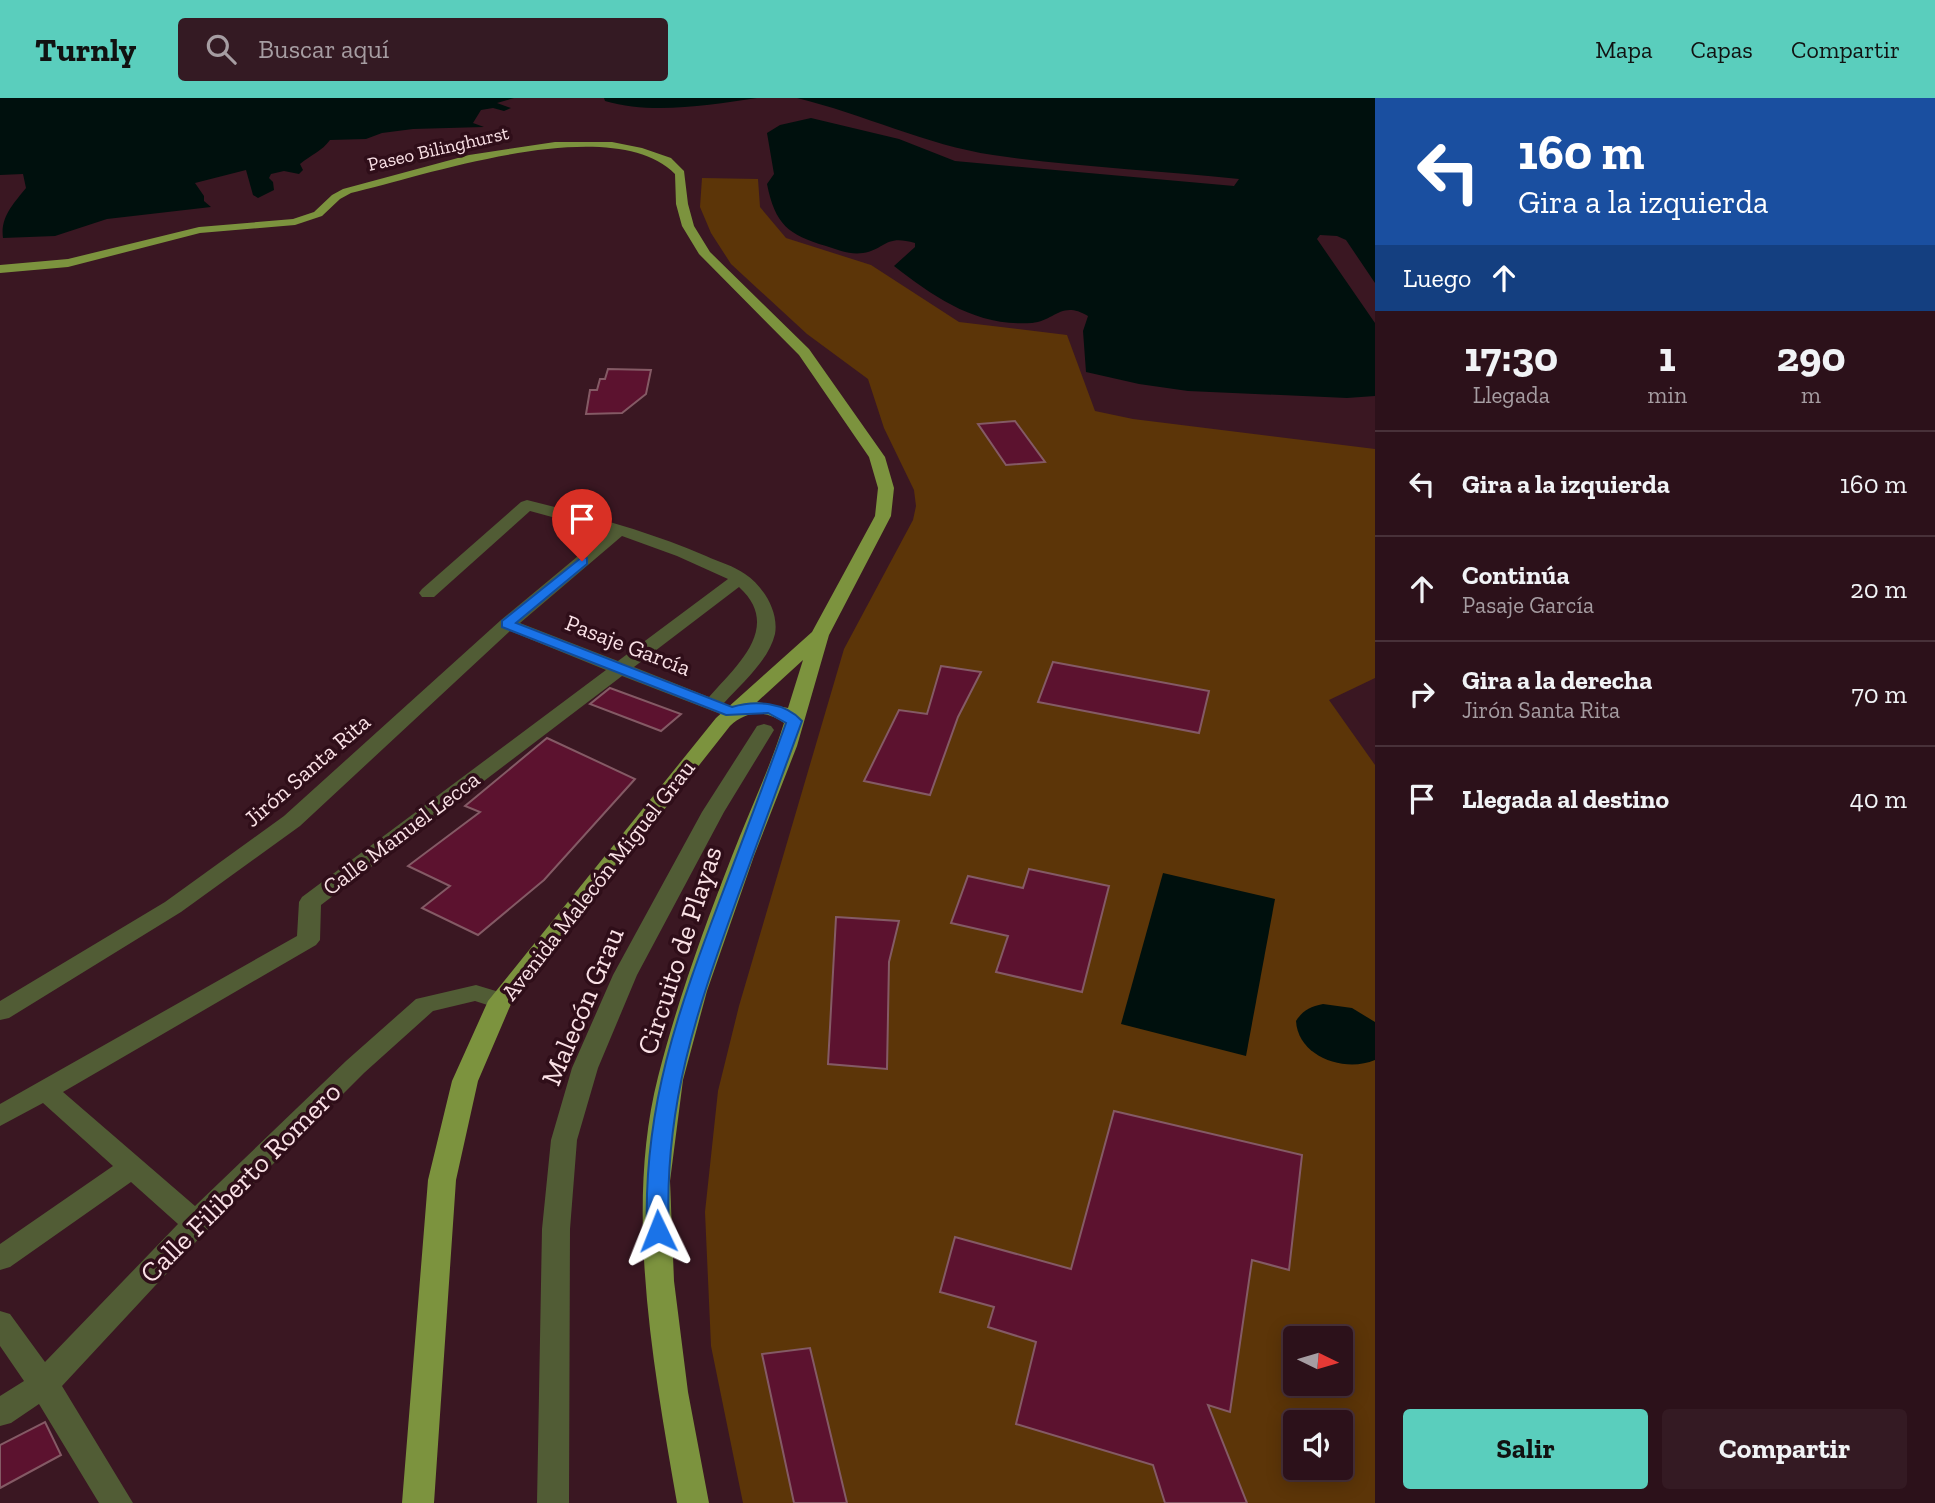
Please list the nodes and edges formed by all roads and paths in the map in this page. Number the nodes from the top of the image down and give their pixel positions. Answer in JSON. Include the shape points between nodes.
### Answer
{"nodes":[{"id":1,"x":0,"y":269,"type":"edge"},
{"id":2,"x":620,"y":529,"type":"junction"},
{"id":3,"x":740,"y":578,"type":"junction"},
{"id":4,"x":428,"y":593,"type":"dead end"},
{"id":5,"x":507,"y":624,"type":"junction"},
{"id":6,"x":820,"y":635,"type":"junction"},
{"id":7,"x":621,"y":669,"type":"junction"},
{"id":8,"x":712,"y":705,"type":"junction"},
{"id":9,"x":732,"y":712,"type":"junction"},
{"id":10,"x":794,"y":721,"type":"junction"},
{"id":11,"x":764,"y":730,"type":"dead end"},
{"id":12,"x":500,"y":1001,"type":"junction"},
{"id":13,"x":0,"y":1012,"type":"edge"},
{"id":14,"x":44,"y":1090,"type":"junction"},
{"id":15,"x":0,"y":1116,"type":"edge"},
{"id":16,"x":132,"y":1167,"type":"junction"},
{"id":17,"x":195,"y":1223,"type":"junction"},
{"id":18,"x":0,"y":1259,"type":"edge"},
{"id":19,"x":0,"y":1323,"type":"edge"},
{"id":20,"x":44,"y":1384,"type":"junction"},
{"id":21,"x":0,"y":1413,"type":"edge"},
{"id":22,"x":117,"y":1503,"type":"edge"},
{"id":23,"x":418,"y":1503,"type":"edge"},
{"id":24,"x":553,"y":1503,"type":"edge"},
{"id":25,"x":693,"y":1503,"type":"edge"}],
"edges":[{"from":1,"to":6,"type":"main road","name":"Paseo Bilinghurst","via":[[68,263],[199,230],[295,222],[318,214],[347,191],[494,152],[594,144],[658,156],[680,173],[688,226],[705,254],[804,352],[877,457],[886,488],[883,516]]},
{"from":2,"to":3,"type":"street"},
{"from":2,"to":4,"type":"street","via":[[527,505]]},
{"from":2,"to":5,"type":"street","name":"Jirón Santa Rita"},
{"from":3,"to":7,"type":"street","name":"Calle Manuel Lecca"},
{"from":3,"to":8,"type":"street","via":[[760,599],[765,635],[757,652]]},
{"from":5,"to":7,"type":"street","name":"Pasaje García"},
{"from":5,"to":13,"type":"street","name":"Jirón Santa Rita","via":[[292,821],[173,907]]},
{"from":6,"to":9,"type":"main road","name":"Avenida Malecón Miguel Grau"},
{"from":6,"to":10,"type":"main road","name":"Circuito de Playas"},
{"from":7,"to":8,"type":"street","name":"Pasaje García"},
{"from":7,"to":14,"type":"street","name":"Calle Manuel Lecca","via":[[310,902],[308,940]]},
{"from":8,"to":9,"type":"street","name":"Pasaje García"},
{"from":9,"to":10,"type":"main road","via":[[768,708]]},
{"from":9,"to":12,"type":"main road","name":"Avenida Malecón Miguel Grau"},
{"from":10,"to":25,"type":"main road","name":"Circuito de Playas","via":[[695,991],[670,1080],[656,1181],[661,1295]]},
{"from":11,"to":24,"type":"street","name":"Malecón Grau","via":[[713,812],[625,975],[584,1068],[564,1140],[556,1229]]},
{"from":12,"to":17,"type":"street","name":"Calle Filiberto Romero","via":[[476,993],[425,1005]]},
{"from":12,"to":23,"type":"main road","name":"Avenida Malecón Miguel Grau","via":[[465,1081],[442,1180]]},
{"from":14,"to":15,"type":"street","name":"Calle Manuel Lecca"},
{"from":14,"to":16,"type":"street"},
{"from":16,"to":17,"type":"street"},
{"from":16,"to":18,"type":"street"},
{"from":17,"to":20,"type":"street","name":"Calle Filiberto Romero"},
{"from":19,"to":20,"type":"street"},
{"from":20,"to":21,"type":"street","name":"Calle Filiberto Romero"},
{"from":20,"to":22,"type":"street"}]}
